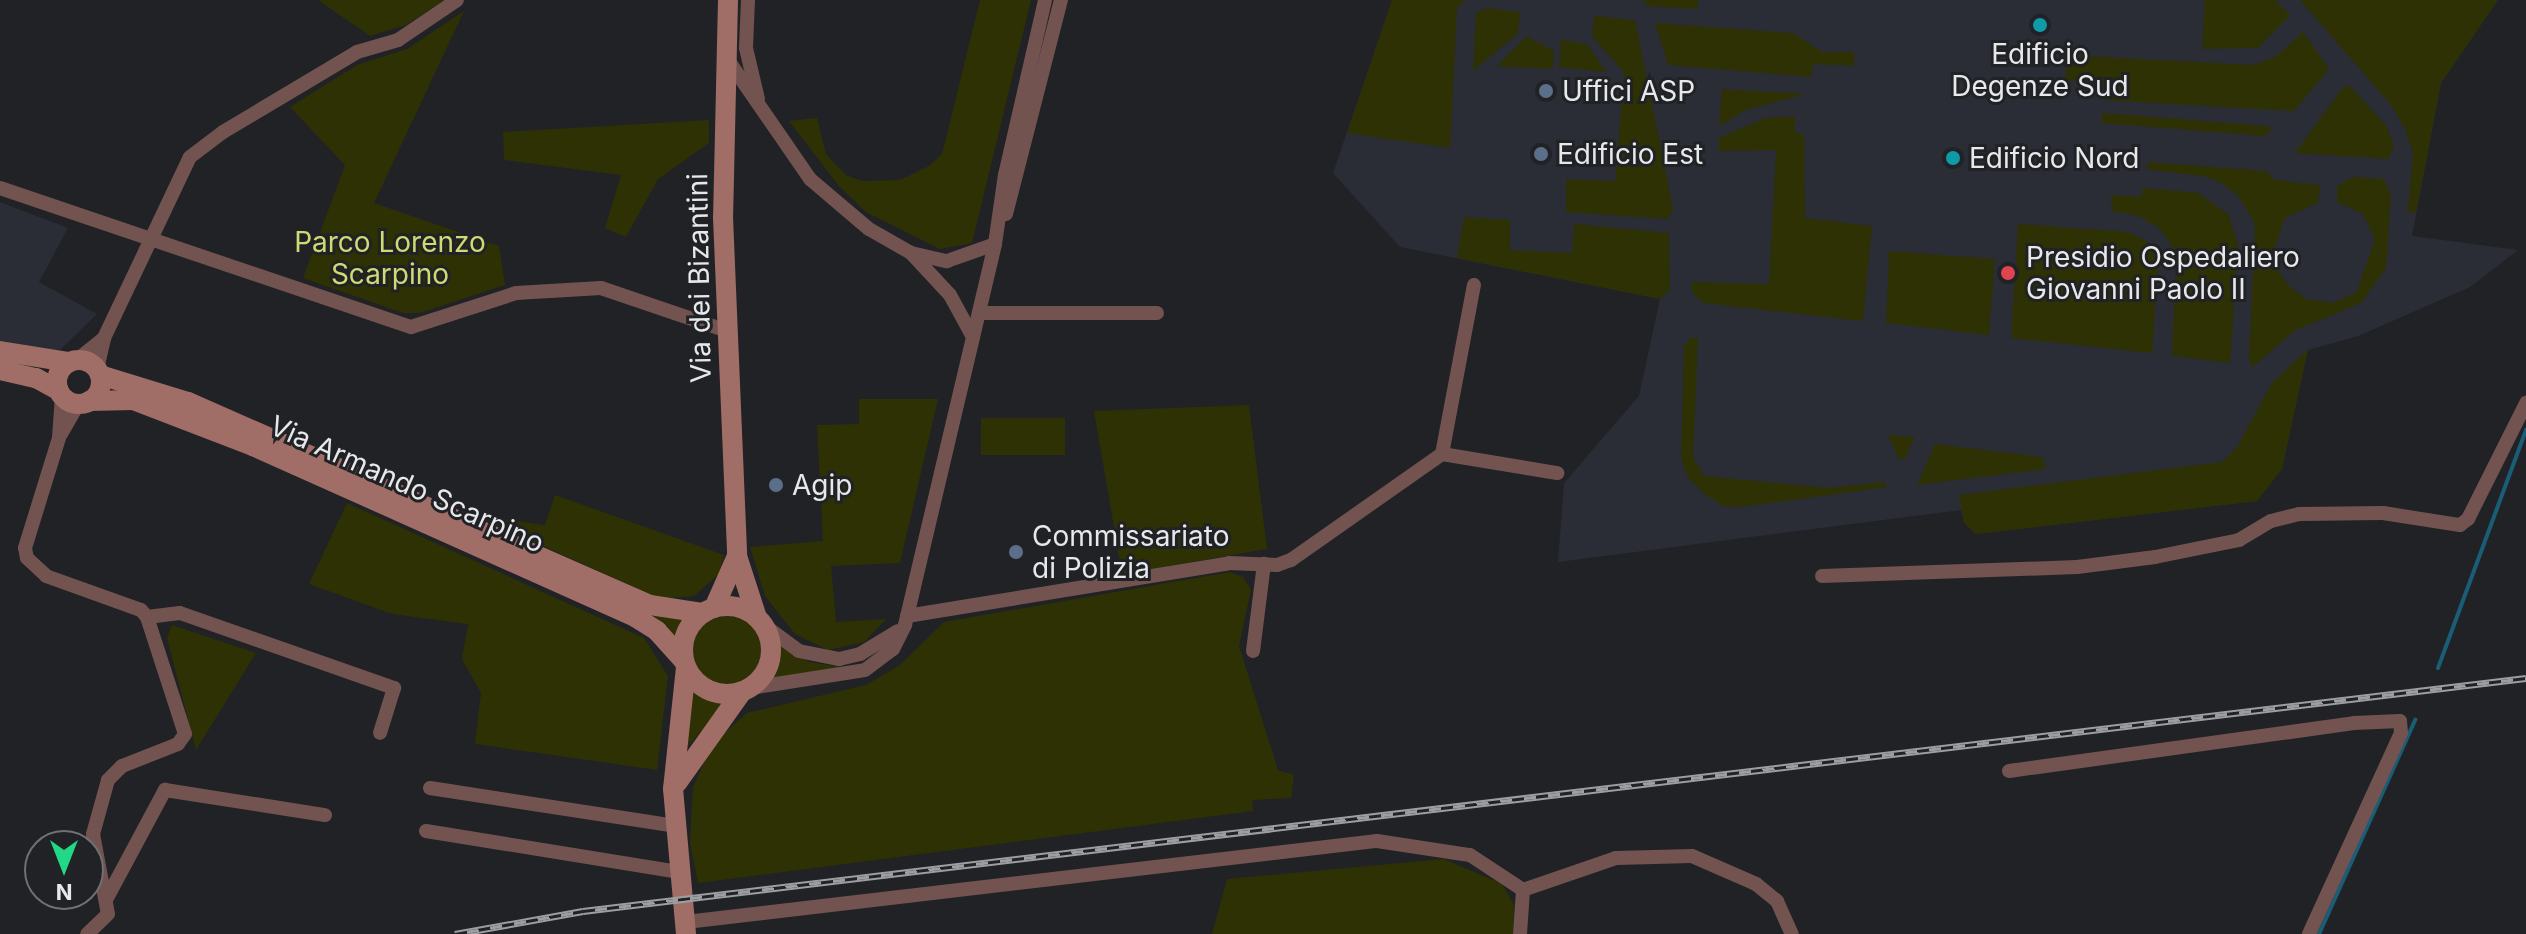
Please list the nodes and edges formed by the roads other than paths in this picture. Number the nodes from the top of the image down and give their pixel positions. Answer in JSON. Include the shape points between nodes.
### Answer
{"nodes":[{"id":1,"x":457,"y":0,"type":"edge"},
{"id":2,"x":728,"y":0,"type":"edge"},
{"id":3,"x":748,"y":0,"type":"edge"},
{"id":4,"x":1045,"y":0,"type":"edge"},
{"id":5,"x":1061,"y":0,"type":"edge"},
{"id":6,"x":734,"y":52,"type":"junction"},
{"id":7,"x":725,"y":102,"type":"junction"},
{"id":8,"x":760,"y":107,"type":"junction"},
{"id":9,"x":0,"y":188,"type":"edge"},
{"id":10,"x":154,"y":239,"type":"junction"},
{"id":11,"x":995,"y":244,"type":"junction"},
{"id":12,"x":911,"y":253,"type":"junction"},
{"id":13,"x":1474,"y":285,"type":"dead end"},
{"id":14,"x":979,"y":313,"type":"junction"},
{"id":15,"x":1157,"y":313,"type":"dead end"},
{"id":16,"x":727,"y":331,"type":"junction"},
{"id":17,"x":973,"y":337,"type":"junction"},
{"id":18,"x":104,"y":338,"type":"junction"},
{"id":19,"x":0,"y":351,"type":"edge"},
{"id":20,"x":73,"y":361,"type":"junction"},
{"id":21,"x":0,"y":370,"type":"edge"},
{"id":22,"x":99,"y":372,"type":"junction"},
{"id":23,"x":72,"y":398,"type":"junction"},
{"id":24,"x":2526,"y":403,"type":"edge"},
{"id":25,"x":1442,"y":454,"type":"junction"},
{"id":26,"x":1557,"y":473,"type":"dead end"},
{"id":27,"x":737,"y":556,"type":"junction"},
{"id":28,"x":1264,"y":564,"type":"junction"},
{"id":29,"x":1822,"y":576,"type":"dead end"},
{"id":30,"x":708,"y":611,"type":"junction"},
{"id":31,"x":147,"y":617,"type":"junction"},
{"id":32,"x":906,"y":621,"type":"junction"},
{"id":33,"x":761,"y":622,"type":"junction"},
{"id":34,"x":1253,"y":651,"type":"dead end"},
{"id":35,"x":685,"y":664,"type":"junction"},
{"id":36,"x":746,"y":690,"type":"junction"},
{"id":37,"x":380,"y":733,"type":"dead end"},
{"id":38,"x":2009,"y":771,"type":"dead end"},
{"id":39,"x":430,"y":788,"type":"dead end"},
{"id":40,"x":673,"y":789,"type":"junction"},
{"id":41,"x":325,"y":815,"type":"dead end"},
{"id":42,"x":675,"y":826,"type":"junction"},
{"id":43,"x":426,"y":831,"type":"dead end"},
{"id":44,"x":680,"y":872,"type":"junction"},
{"id":45,"x":1523,"y":890,"type":"junction"},
{"id":46,"x":107,"y":898,"type":"junction"},
{"id":47,"x":686,"y":928,"type":"edge"},
{"id":48,"x":87,"y":934,"type":"edge"},
{"id":49,"x":1520,"y":934,"type":"edge"},
{"id":50,"x":1792,"y":934,"type":"edge"},
{"id":51,"x":2309,"y":934,"type":"edge"}],
"edges":[{"from":1,"to":10,"type":"street","via":[[430,22],[357,52],[190,157]]},
{"from":2,"to":6,"type":"street","name":"Via dei Bizantini"},
{"from":3,"to":6,"type":"street"},
{"from":4,"to":11,"type":"street","via":[[1005,175]]},
{"from":5,"to":11,"type":"street"},
{"from":6,"to":7,"type":"street","name":"Via dei Bizantini"},
{"from":6,"to":8,"type":"street"},
{"from":6,"to":8,"type":"street"},
{"from":7,"to":8,"type":"street","via":[[743,93]]},
{"from":7,"to":16,"type":"street","name":"Via dei Bizantini"},
{"from":8,"to":12,"type":"street","via":[[810,179],[869,229]]},
{"from":9,"to":10,"type":"street"},
{"from":10,"to":16,"type":"street","via":[[411,327],[516,293],[601,288]]},
{"from":10,"to":18,"type":"street"},
{"from":11,"to":12,"type":"street","via":[[947,261]]},
{"from":11,"to":14,"type":"street"},
{"from":12,"to":17,"type":"street","via":[[950,295]]},
{"from":13,"to":25,"type":"street"},
{"from":14,"to":15,"type":"street"},
{"from":14,"to":17,"type":"street"},
{"from":16,"to":27,"type":"street","name":"Via dei Bizantini"},
{"from":17,"to":32,"type":"street"},
{"from":18,"to":20,"type":"street"},
{"from":18,"to":22,"type":"street"},
{"from":19,"to":20,"type":"street"},
{"from":20,"to":22,"type":"street","name":"Via Armando Scarpino"},
{"from":20,"to":23,"type":"street","via":[[57,377]]},
{"from":21,"to":23,"type":"street","name":"Via Armando Scarpino","via":[[36,378]]},
{"from":22,"to":23,"type":"street","via":[[98,393]]},
{"from":22,"to":30,"type":"street","name":"Via Armando Scarpino","via":[[188,402],[650,605]]},
{"from":23,"to":31,"type":"street","via":[[25,548],[27,558],[46,576],[141,610]]},
{"from":23,"to":35,"type":"street","name":"Via Armando Scarpino","via":[[133,400],[253,446],[625,612],[657,631]]},
{"from":24,"to":29,"type":"street","via":[[2468,519],[2460,525],[2383,513],[2299,514],[2271,521],[2239,540],[2155,557],[2077,567]]},
{"from":25,"to":26,"type":"street"},
{"from":25,"to":28,"type":"street","via":[[1291,560]]},
{"from":27,"to":30,"type":"street","name":"Via dei Bizantini"},
{"from":27,"to":33,"type":"street","name":"Via dei Bizantini"},
{"from":28,"to":32,"type":"street","via":[[1229,563]]},
{"from":28,"to":34,"type":"street"},
{"from":30,"to":33,"type":"street","via":[[732,607]]},
{"from":30,"to":35,"type":"street","via":[[686,634]]},
{"from":31,"to":37,"type":"street","via":[[180,613],[394,688]]},
{"from":31,"to":46,"type":"street","via":[[185,734],[178,744],[122,766],[108,780],[93,834]]},
{"from":32,"to":33,"type":"street","via":[[885,642],[839,659],[799,651]]},
{"from":32,"to":36,"type":"street","via":[[893,649],[865,670]]},
{"from":33,"to":36,"type":"street","via":[[772,653],[768,667]]},
{"from":35,"to":36,"type":"street","via":[[714,693]]},
{"from":35,"to":40,"type":"street"},
{"from":36,"to":40,"type":"street"},
{"from":38,"to":51,"type":"street","via":[[2400,721],[2401,733]]},
{"from":39,"to":42,"type":"street"},
{"from":40,"to":42,"type":"street"},
{"from":41,"to":46,"type":"street","via":[[165,790]]},
{"from":42,"to":44,"type":"street"},
{"from":43,"to":44,"type":"street"},
{"from":44,"to":47,"type":"street"},
{"from":45,"to":47,"type":"street","via":[[1470,855],[1377,841]]},
{"from":45,"to":49,"type":"street"},
{"from":45,"to":50,"type":"street","via":[[1616,858],[1692,856],[1756,884],[1777,901]]},
{"from":46,"to":48,"type":"street","via":[[106,920]]}]}
